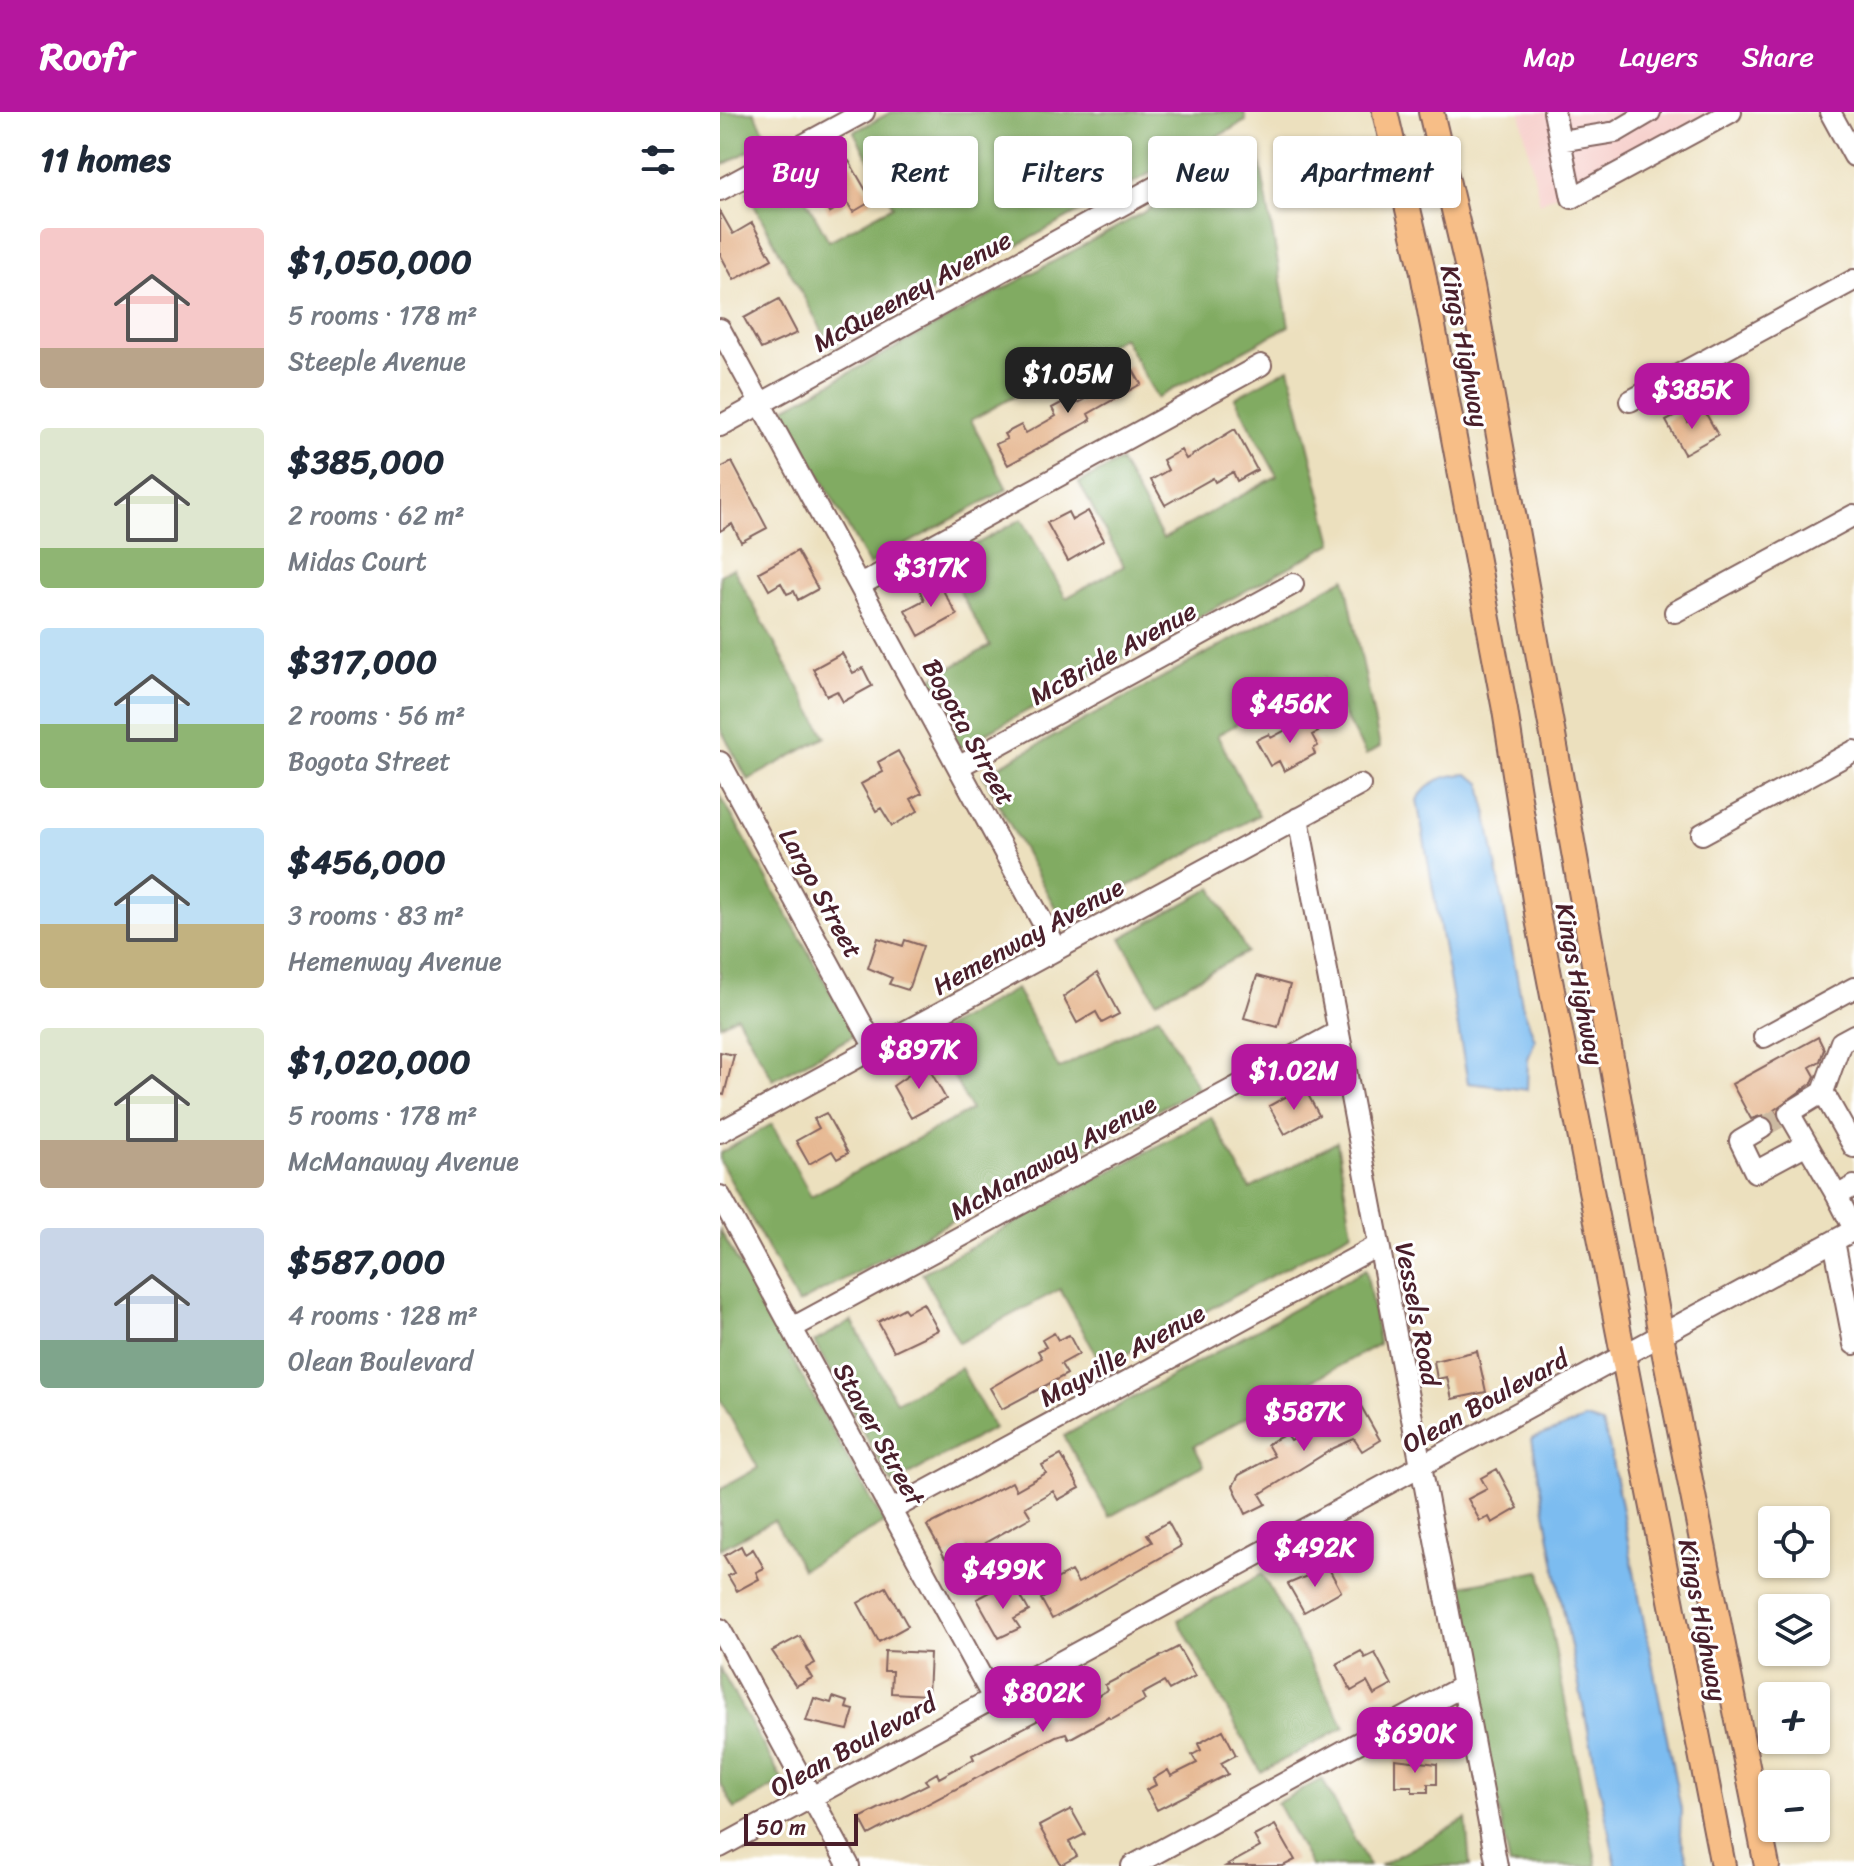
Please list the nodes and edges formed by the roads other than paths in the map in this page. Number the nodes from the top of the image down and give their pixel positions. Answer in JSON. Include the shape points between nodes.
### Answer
{"nodes":[{"id":1,"x":864,"y":112,"type":"edge"},
{"id":2,"x":1385,"y":112,"type":"edge"},
{"id":3,"x":1431,"y":112,"type":"edge"},
{"id":4,"x":1554,"y":112,"type":"edge"},
{"id":5,"x":1650,"y":112,"type":"edge"},
{"id":6,"x":1731,"y":112,"type":"edge"},
{"id":7,"x":1830,"y":112,"type":"edge"},
{"id":8,"x":1560,"y":141,"type":"junction"},
{"id":9,"x":1854,"y":156,"type":"edge"},
{"id":10,"x":720,"y":190,"type":"edge"},
{"id":11,"x":1148,"y":191,"type":"edge"},
{"id":12,"x":1854,"y":280,"type":"edge"},
{"id":13,"x":720,"y":329,"type":"edge"},
{"id":14,"x":1261,"y":365,"type":"dead end"},
{"id":15,"x":1630,"y":401,"type":"dead end"},
{"id":16,"x":761,"y":404,"type":"junction"},
{"id":17,"x":720,"y":426,"type":"edge"},
{"id":18,"x":1854,"y":515,"type":"edge"},
{"id":19,"x":1293,"y":584,"type":"dead end"},
{"id":20,"x":860,"y":585,"type":"junction"},
{"id":21,"x":1675,"y":612,"type":"dead end"},
{"id":22,"x":1854,"y":751,"type":"edge"},
{"id":23,"x":720,"y":762,"type":"edge"},
{"id":24,"x":958,"y":767,"type":"junction"},
{"id":25,"x":1360,"y":785,"type":"dead end"},
{"id":26,"x":1298,"y":818,"type":"junction"},
{"id":27,"x":1702,"y":834,"type":"dead end"},
{"id":28,"x":1057,"y":949,"type":"junction"},
{"id":29,"x":1854,"y":988,"type":"edge"},
{"id":30,"x":1338,"y":1032,"type":"junction"},
{"id":31,"x":1854,"y":1035,"type":"edge"},
{"id":32,"x":1764,"y":1037,"type":"dead end"},
{"id":33,"x":875,"y":1048,"type":"junction"},
{"id":34,"x":1823,"y":1092,"type":"junction"},
{"id":35,"x":1777,"y":1120,"type":"junction"},
{"id":36,"x":720,"y":1132,"type":"edge"},
{"id":37,"x":1807,"y":1144,"type":"junction"},
{"id":38,"x":1854,"y":1147,"type":"edge"},
{"id":39,"x":1846,"y":1191,"type":"edge"},
{"id":40,"x":720,"y":1196,"type":"edge"},
{"id":41,"x":1854,"y":1230,"type":"edge"},
{"id":42,"x":1834,"y":1241,"type":"junction"},
{"id":43,"x":1379,"y":1245,"type":"junction"},
{"id":44,"x":792,"y":1328,"type":"junction"},
{"id":45,"x":1661,"y":1335,"type":"junction"},
{"id":46,"x":1854,"y":1344,"type":"edge"},
{"id":47,"x":1622,"y":1356,"type":"junction"},
{"id":48,"x":1421,"y":1466,"type":"junction"},
{"id":49,"x":891,"y":1510,"type":"junction"},
{"id":50,"x":720,"y":1629,"type":"edge"},
{"id":51,"x":1463,"y":1686,"type":"junction"},
{"id":52,"x":993,"y":1698,"type":"junction"},
{"id":53,"x":811,"y":1797,"type":"junction"},
{"id":54,"x":720,"y":1847,"type":"edge"},
{"id":55,"x":849,"y":1866,"type":"edge"},
{"id":56,"x":1132,"y":1866,"type":"edge"},
{"id":57,"x":1497,"y":1866,"type":"edge"},
{"id":58,"x":1723,"y":1866,"type":"edge"},
{"id":59,"x":1767,"y":1866,"type":"edge"}],
"edges":[{"from":1,"to":10,"type":"street"},
{"from":2,"to":47,"type":"main road","name":"Kings Highway","via":[[1422,268]]},
{"from":3,"to":45,"type":"main road","name":"Kings Highway","via":[[1472,286]]},
{"from":4,"to":8,"type":"street"},
{"from":5,"to":8,"type":"street","via":[[1616,132]]},
{"from":6,"to":8,"type":"street","via":[[1572,198]]},
{"from":7,"to":9,"type":"street"},
{"from":11,"to":16,"type":"street","name":"McQueeney Avenue"},
{"from":12,"to":15,"type":"street"},
{"from":13,"to":16,"type":"street","name":"Bogota Street"},
{"from":14,"to":20,"type":"street"},
{"from":16,"to":17,"type":"street","name":"McQueeney Avenue"},
{"from":16,"to":20,"type":"street","name":"Bogota Street"},
{"from":18,"to":21,"type":"street"},
{"from":19,"to":24,"type":"street","name":"McBride Avenue"},
{"from":20,"to":24,"type":"street","name":"Bogota Street"},
{"from":22,"to":27,"type":"street"},
{"from":23,"to":33,"type":"street","name":"Largo Street"},
{"from":24,"to":28,"type":"street","name":"Bogota Street"},
{"from":25,"to":26,"type":"street","name":"Hemenway Avenue"},
{"from":26,"to":28,"type":"street","name":"Hemenway Avenue"},
{"from":26,"to":30,"type":"street","name":"Vessels Road"},
{"from":28,"to":33,"type":"street","name":"Hemenway Avenue"},
{"from":29,"to":32,"type":"street"},
{"from":30,"to":43,"type":"street","name":"Vessels Road"},
{"from":30,"to":44,"type":"street","name":"McManaway Avenue"},
{"from":31,"to":34,"type":"street","via":[[1841,1042]]},
{"from":33,"to":36,"type":"street","name":"Hemenway Avenue"},
{"from":34,"to":35,"type":"street"},
{"from":34,"to":38,"type":"street"},
{"from":35,"to":37,"type":"street"},
{"from":35,"to":37,"type":"street","via":[[1740,1141],[1755,1172]]},
{"from":37,"to":39,"type":"street"},
{"from":39,"to":41,"type":"street"},
{"from":40,"to":44,"type":"street","name":"Staver Street"},
{"from":41,"to":42,"type":"street","name":"Olean Boulevard"},
{"from":42,"to":45,"type":"street","name":"Olean Boulevard"},
{"from":42,"to":46,"type":"street"},
{"from":43,"to":48,"type":"street","name":"Vessels Road"},
{"from":43,"to":49,"type":"street","name":"Mayville Avenue"},
{"from":44,"to":49,"type":"street","name":"Staver Street"},
{"from":45,"to":47,"type":"street","name":"Olean Boulevard"},
{"from":45,"to":59,"type":"main road","name":"Kings Highway"},
{"from":47,"to":48,"type":"street","name":"Olean Boulevard"},
{"from":47,"to":58,"type":"main road","name":"Kings Highway"},
{"from":48,"to":51,"type":"street","name":"Vessels Road"},
{"from":48,"to":52,"type":"street","name":"Olean Boulevard"},
{"from":49,"to":52,"type":"street","name":"Staver Street"},
{"from":50,"to":53,"type":"street"},
{"from":51,"to":56,"type":"street"},
{"from":51,"to":57,"type":"street","name":"Vessels Road"},
{"from":52,"to":53,"type":"street","name":"Olean Boulevard"},
{"from":53,"to":54,"type":"street","name":"Olean Boulevard"},
{"from":53,"to":55,"type":"street"}]}
